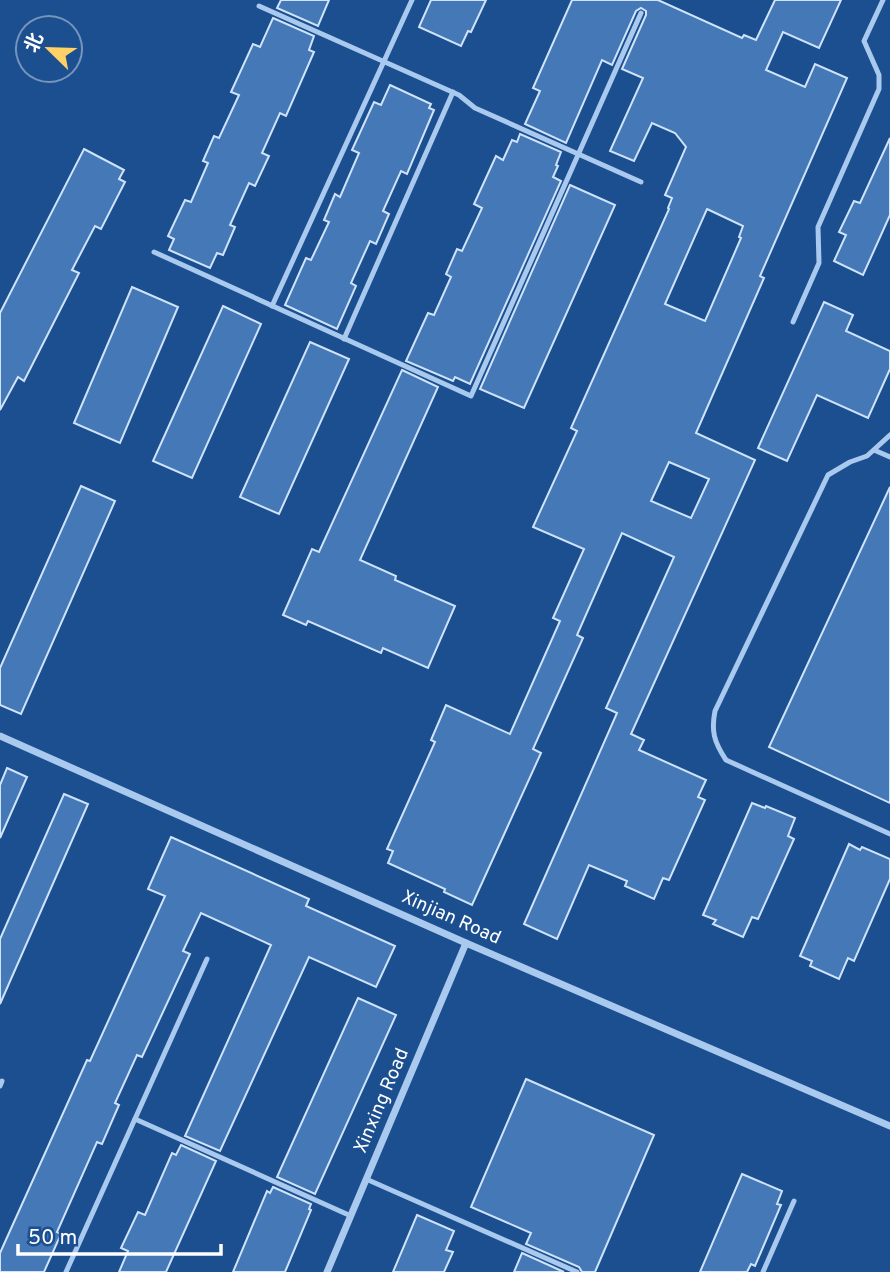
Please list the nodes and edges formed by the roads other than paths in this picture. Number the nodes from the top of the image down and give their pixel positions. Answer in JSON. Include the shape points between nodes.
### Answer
{"nodes":[{"id":1,"x":412,"y":0,"type":"edge"},
{"id":2,"x":883,"y":0,"type":"edge"},
{"id":3,"x":259,"y":6,"type":"dead end"},
{"id":4,"x":641,"y":13,"type":"dead end"},
{"id":5,"x":383,"y":61,"type":"junction"},
{"id":6,"x":453,"y":92,"type":"junction"},
{"id":7,"x":578,"y":154,"type":"junction"},
{"id":8,"x":641,"y":182,"type":"dead end"},
{"id":9,"x":154,"y":252,"type":"dead end"},
{"id":10,"x":272,"y":306,"type":"junction"},
{"id":11,"x":793,"y":321,"type":"dead end"},
{"id":12,"x":344,"y":339,"type":"junction"},
{"id":13,"x":890,"y":435,"type":"edge"},
{"id":14,"x":874,"y":450,"type":"junction"},
{"id":15,"x":890,"y":457,"type":"edge"},
{"id":16,"x":0,"y":736,"type":"edge"},
{"id":17,"x":890,"y":834,"type":"edge"},
{"id":18,"x":466,"y":943,"type":"junction"},
{"id":19,"x":207,"y":959,"type":"dead end"},
{"id":20,"x":135,"y":1119,"type":"junction"},
{"id":21,"x":890,"y":1126,"type":"edge"},
{"id":22,"x":366,"y":1179,"type":"junction"},
{"id":23,"x":794,"y":1201,"type":"dead end"},
{"id":24,"x":351,"y":1216,"type":"junction"},
{"id":25,"x":66,"y":1272,"type":"edge"},
{"id":26,"x":327,"y":1272,"type":"edge"},
{"id":27,"x":577,"y":1272,"type":"edge"},
{"id":28,"x":763,"y":1272,"type":"edge"}],
"edges":[{"from":1,"to":5,"type":"lane"},
{"from":2,"to":11,"type":"lane","via":[[864,41],[879,75],[879,89],[818,227],[819,263]]},
{"from":3,"to":5,"type":"lane"},
{"from":4,"to":7,"type":"lane"},
{"from":5,"to":6,"type":"lane"},
{"from":5,"to":10,"type":"lane"},
{"from":6,"to":7,"type":"lane","via":[[475,108]]},
{"from":6,"to":12,"type":"lane"},
{"from":7,"to":8,"type":"lane"},
{"from":7,"to":12,"type":"lane","via":[[471,396]]},
{"from":9,"to":10,"type":"lane"},
{"from":10,"to":12,"type":"lane"},
{"from":13,"to":14,"type":"lane"},
{"from":14,"to":15,"type":"lane"},
{"from":14,"to":17,"type":"lane","via":[[828,475],[712,725],[716,746],[726,760]]},
{"from":16,"to":18,"type":"street","name":"Xinjian Road"},
{"from":18,"to":21,"type":"street","name":"Xinjian Road"},
{"from":18,"to":22,"type":"street","name":"Xinxing Road"},
{"from":19,"to":20,"type":"lane"},
{"from":20,"to":24,"type":"lane"},
{"from":20,"to":25,"type":"lane"},
{"from":22,"to":24,"type":"street","name":"Xinxing Road"},
{"from":22,"to":27,"type":"lane"},
{"from":23,"to":28,"type":"lane"},
{"from":24,"to":26,"type":"street","name":"Xinxing Road"}]}
